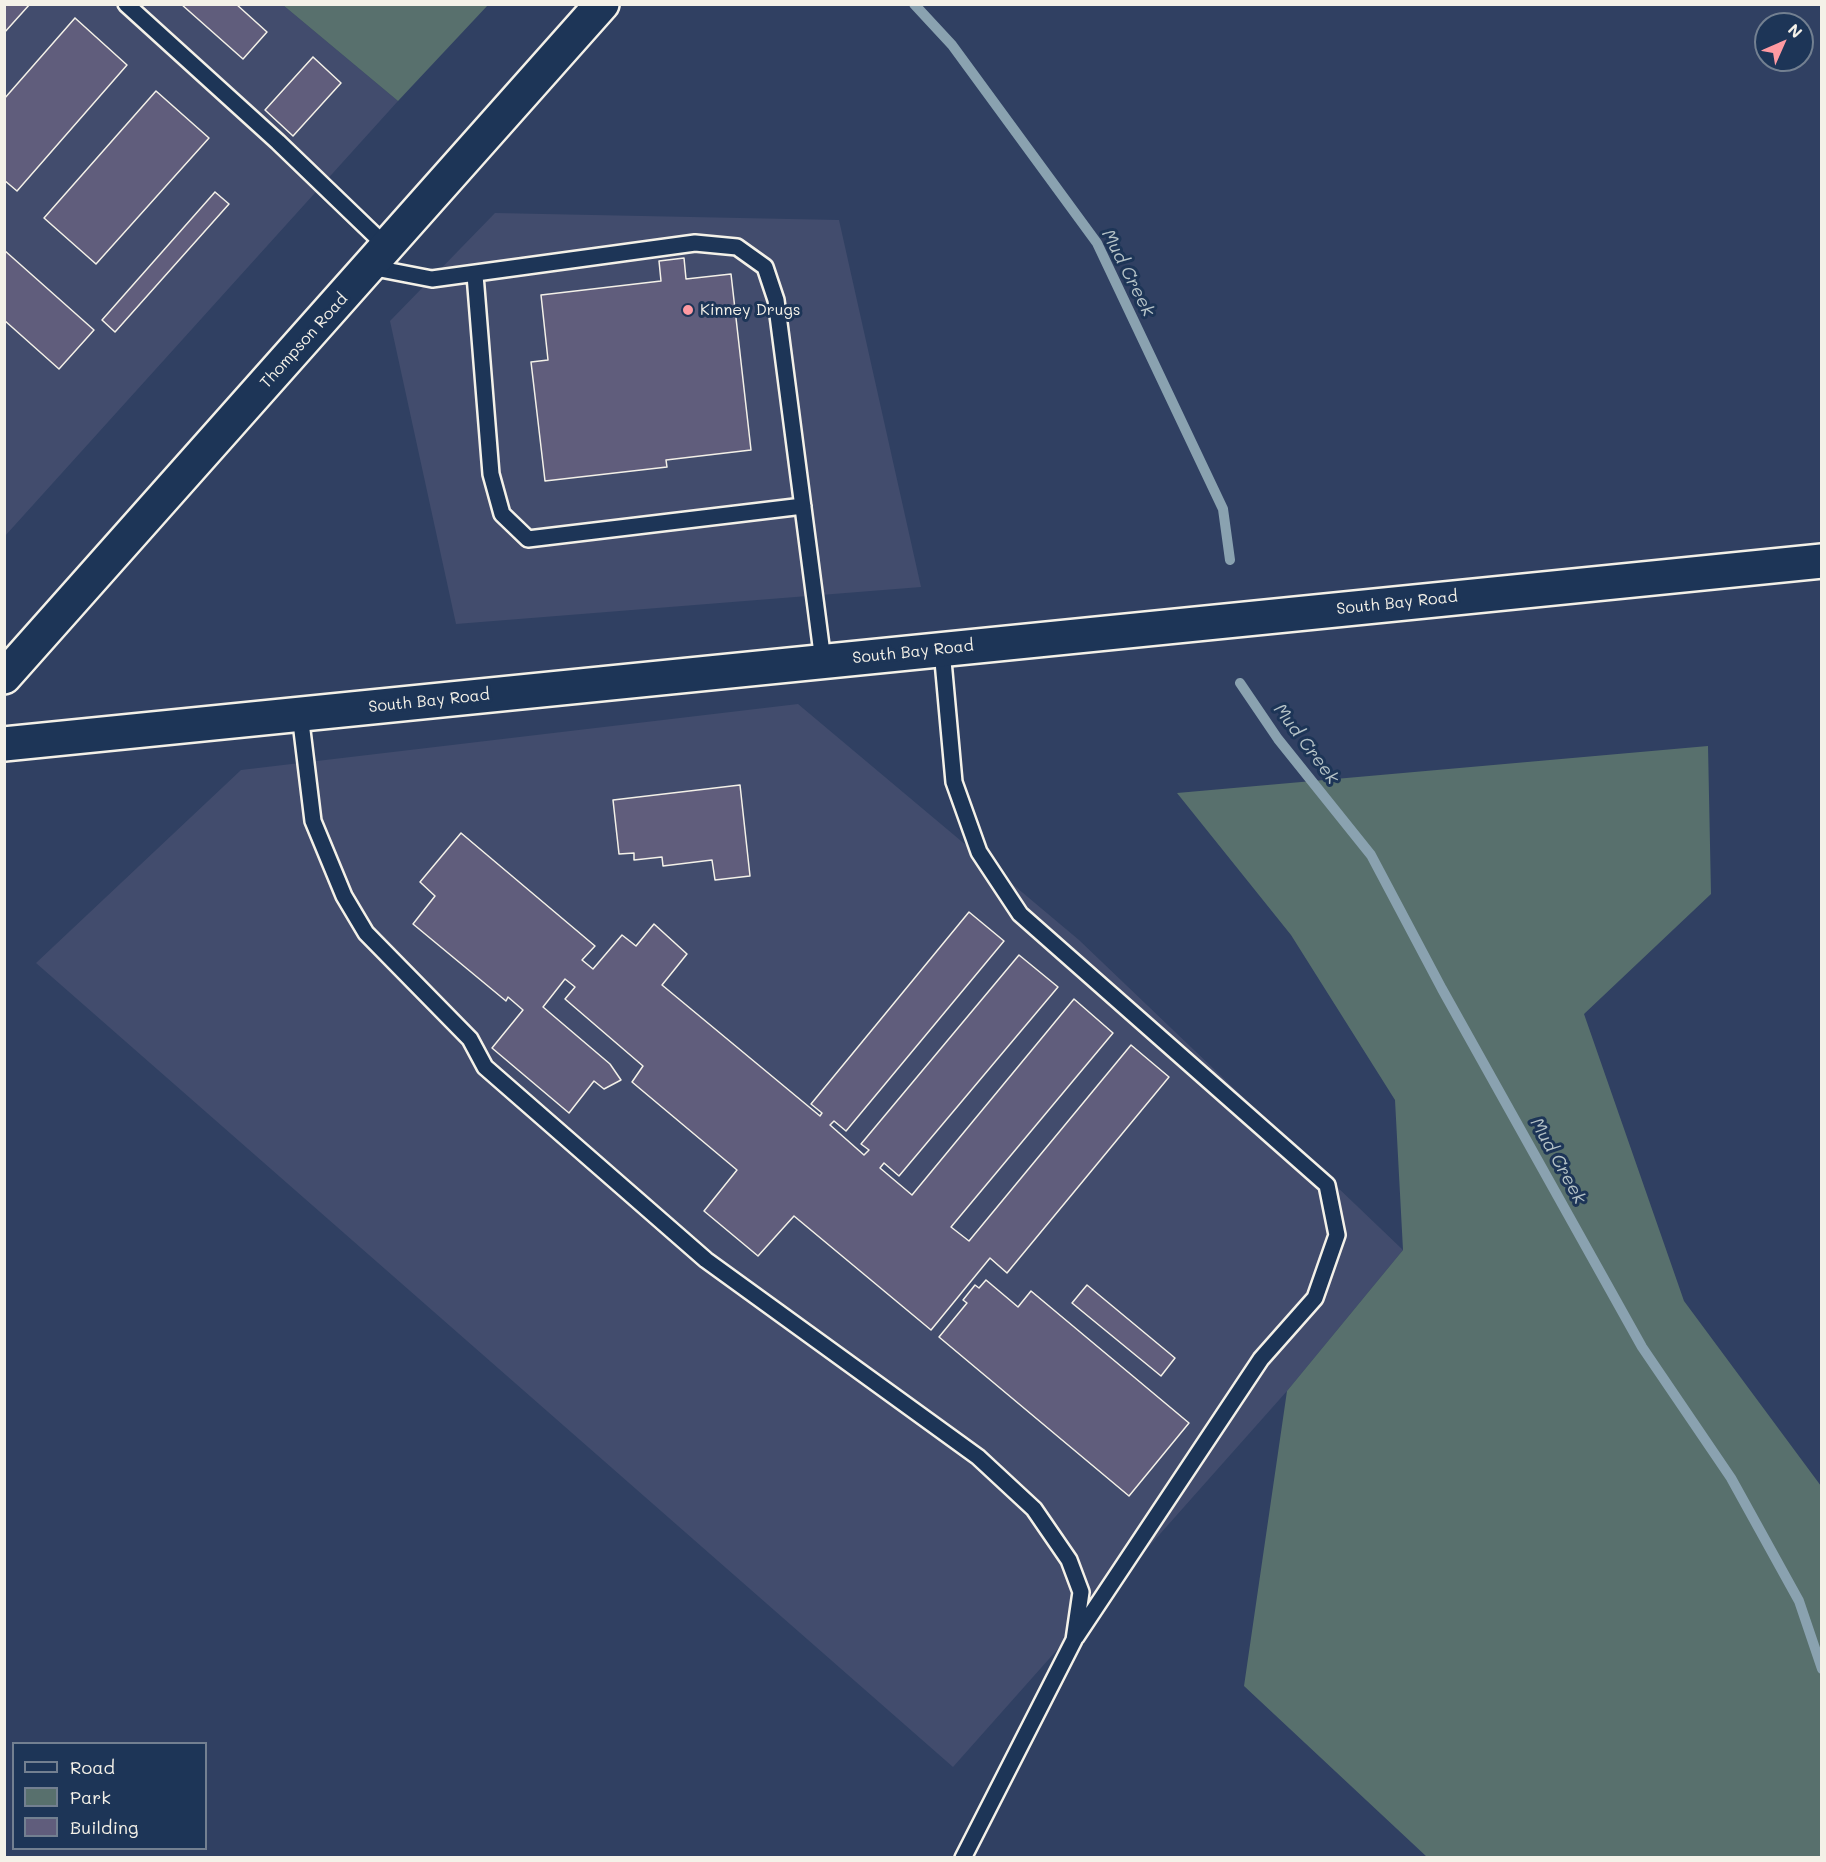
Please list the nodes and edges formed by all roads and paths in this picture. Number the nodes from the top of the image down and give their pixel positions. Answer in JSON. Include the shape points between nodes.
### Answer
{"nodes":[{"id":1,"x":126,"y":4,"type":"edge"},
{"id":2,"x":602,"y":4,"type":"edge"},
{"id":3,"x":378,"y":257,"type":"junction"},
{"id":4,"x":475,"y":274,"type":"junction"},
{"id":5,"x":803,"y":506,"type":"junction"},
{"id":6,"x":1821,"y":561,"type":"edge"},
{"id":7,"x":942,"y":650,"type":"junction"},
{"id":8,"x":823,"y":661,"type":"junction"},
{"id":9,"x":4,"y":677,"type":"edge"},
{"id":10,"x":300,"y":714,"type":"junction"},
{"id":11,"x":4,"y":744,"type":"edge"},
{"id":12,"x":1074,"y":1640,"type":"junction"},
{"id":13,"x":963,"y":1857,"type":"edge"}],
"edges":[{"from":1,"to":3,"type":"lane","via":[[278,142]]},
{"from":2,"to":3,"type":"street","name":"Thompson Road"},
{"from":3,"to":4,"type":"lane","via":[[432,279]]},
{"from":3,"to":9,"type":"street","name":"Thompson Road"},
{"from":4,"to":5,"type":"lane","via":[[695,243],[737,247],[765,267],[776,300]]},
{"from":4,"to":5,"type":"lane","via":[[491,474],[502,514],[528,539]]},
{"from":5,"to":8,"type":"lane"},
{"from":6,"to":7,"type":"street","name":"South Bay Road"},
{"from":7,"to":8,"type":"street","name":"South Bay Road"},
{"from":7,"to":12,"type":"lane","via":[[954,782],[979,852],[1020,914],[1327,1185],[1337,1234],[1315,1298],[1261,1359]]},
{"from":8,"to":10,"type":"street","name":"South Bay Road"},
{"from":10,"to":11,"type":"street","name":"South Bay Road"},
{"from":10,"to":12,"type":"lane","via":[[313,821],[344,896],[366,933],[470,1039],[485,1067],[706,1260],[978,1457],[1034,1509],[1069,1560],[1081,1592]]},
{"from":12,"to":13,"type":"lane"}]}
